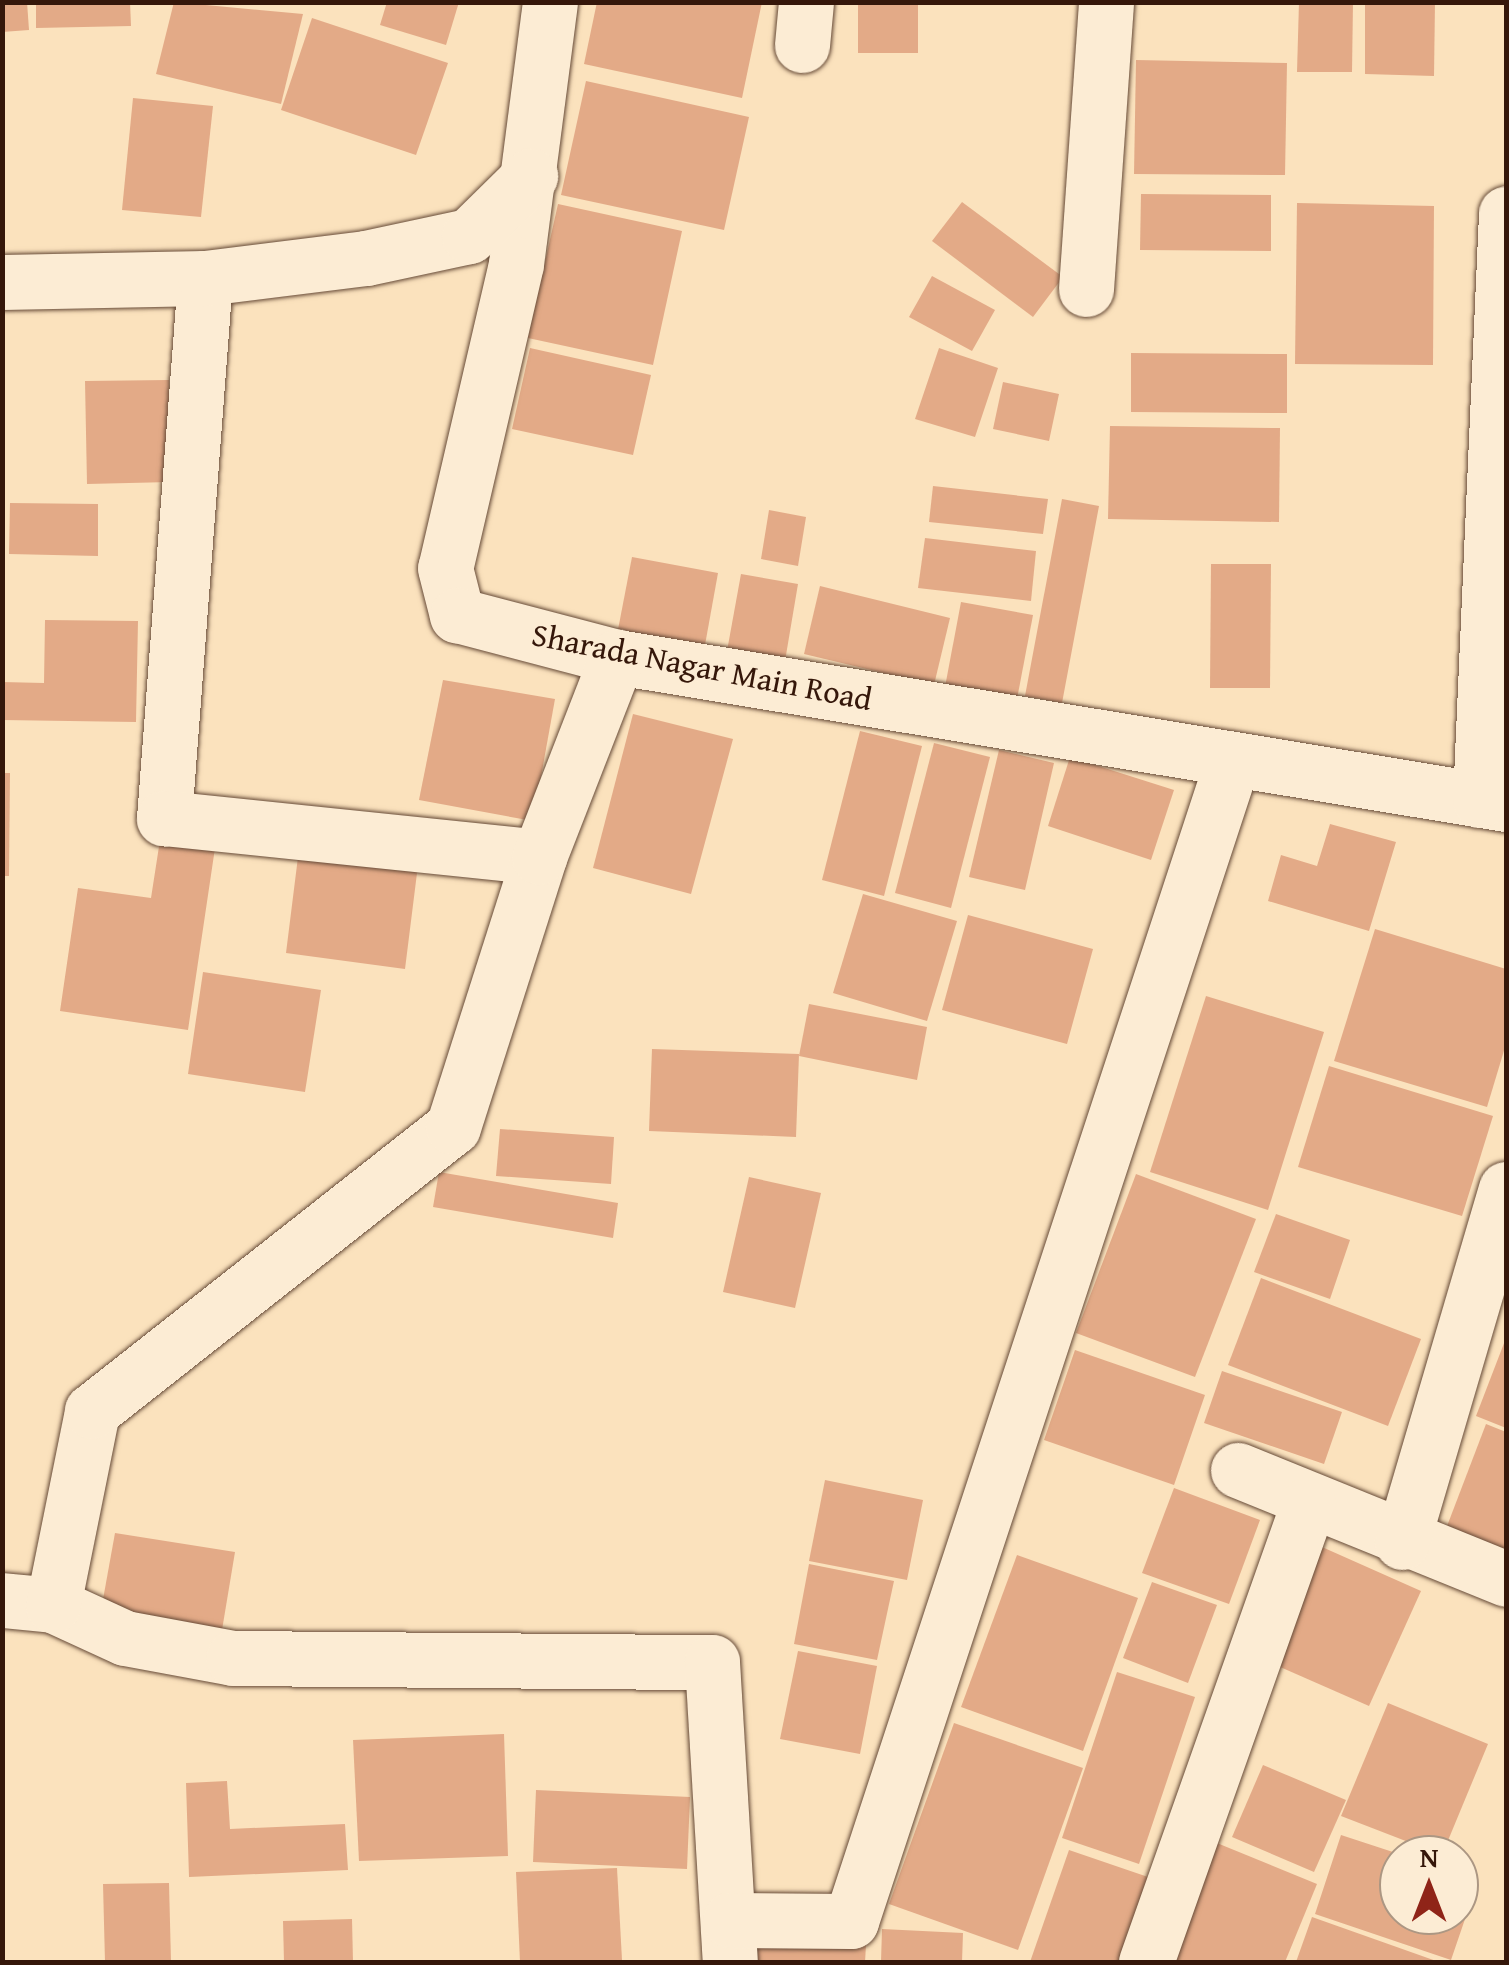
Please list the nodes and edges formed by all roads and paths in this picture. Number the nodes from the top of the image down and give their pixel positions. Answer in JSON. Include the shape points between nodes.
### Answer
{"nodes":[{"id":1,"x":550,"y":2,"type":"edge"},
{"id":2,"x":1106,"y":2,"type":"edge"},
{"id":3,"x":530,"y":176,"type":"junction"},
{"id":4,"x":1506,"y":214,"type":"edge"},
{"id":5,"x":205,"y":278,"type":"junction"},
{"id":6,"x":2,"y":282,"type":"edge"},
{"id":7,"x":1086,"y":288,"type":"dead end"},
{"id":8,"x":617,"y":657,"type":"junction"},
{"id":9,"x":1233,"y":759,"type":"junction"},
{"id":10,"x":1494,"y":802,"type":"edge"},
{"id":11,"x":538,"y":858,"type":"junction"},
{"id":12,"x":1506,"y":1189,"type":"edge"},
{"id":13,"x":1238,"y":1470,"type":"dead end"},
{"id":14,"x":1308,"y":1504,"type":"junction"},
{"id":15,"x":1402,"y":1542,"type":"junction"},
{"id":16,"x":1506,"y":1578,"type":"edge"},
{"id":17,"x":28,"y":1603,"type":"edge"},
{"id":18,"x":730,"y":1941,"type":"edge"},
{"id":19,"x":1146,"y":1962,"type":"edge"}],
"edges":[{"from":1,"to":3,"type":"street","name":"Sharada Nagar Main Road"},
{"from":2,"to":7,"type":"street"},
{"from":3,"to":5,"type":"street","via":[[469,236]]},
{"from":3,"to":8,"type":"street","name":"Sharada Nagar Main Road","via":[[445,568],[449,596],[456,615]]},
{"from":4,"to":10,"type":"street"},
{"from":5,"to":6,"type":"street"},
{"from":5,"to":11,"type":"street","via":[[164,818]]},
{"from":8,"to":9,"type":"street","name":"Sharada Nagar Main Road"},
{"from":8,"to":11,"type":"street"},
{"from":9,"to":10,"type":"street","name":"Sharada Nagar Main Road"},
{"from":9,"to":18,"type":"street","via":[[851,1922]]},
{"from":11,"to":17,"type":"street","via":[[453,1127],[92,1411]]},
{"from":12,"to":15,"type":"street"},
{"from":13,"to":14,"type":"street"},
{"from":14,"to":15,"type":"street"},
{"from":14,"to":19,"type":"street"},
{"from":15,"to":16,"type":"street"},
{"from":17,"to":18,"type":"street","via":[[125,1638],[233,1658],[712,1662]]}]}
